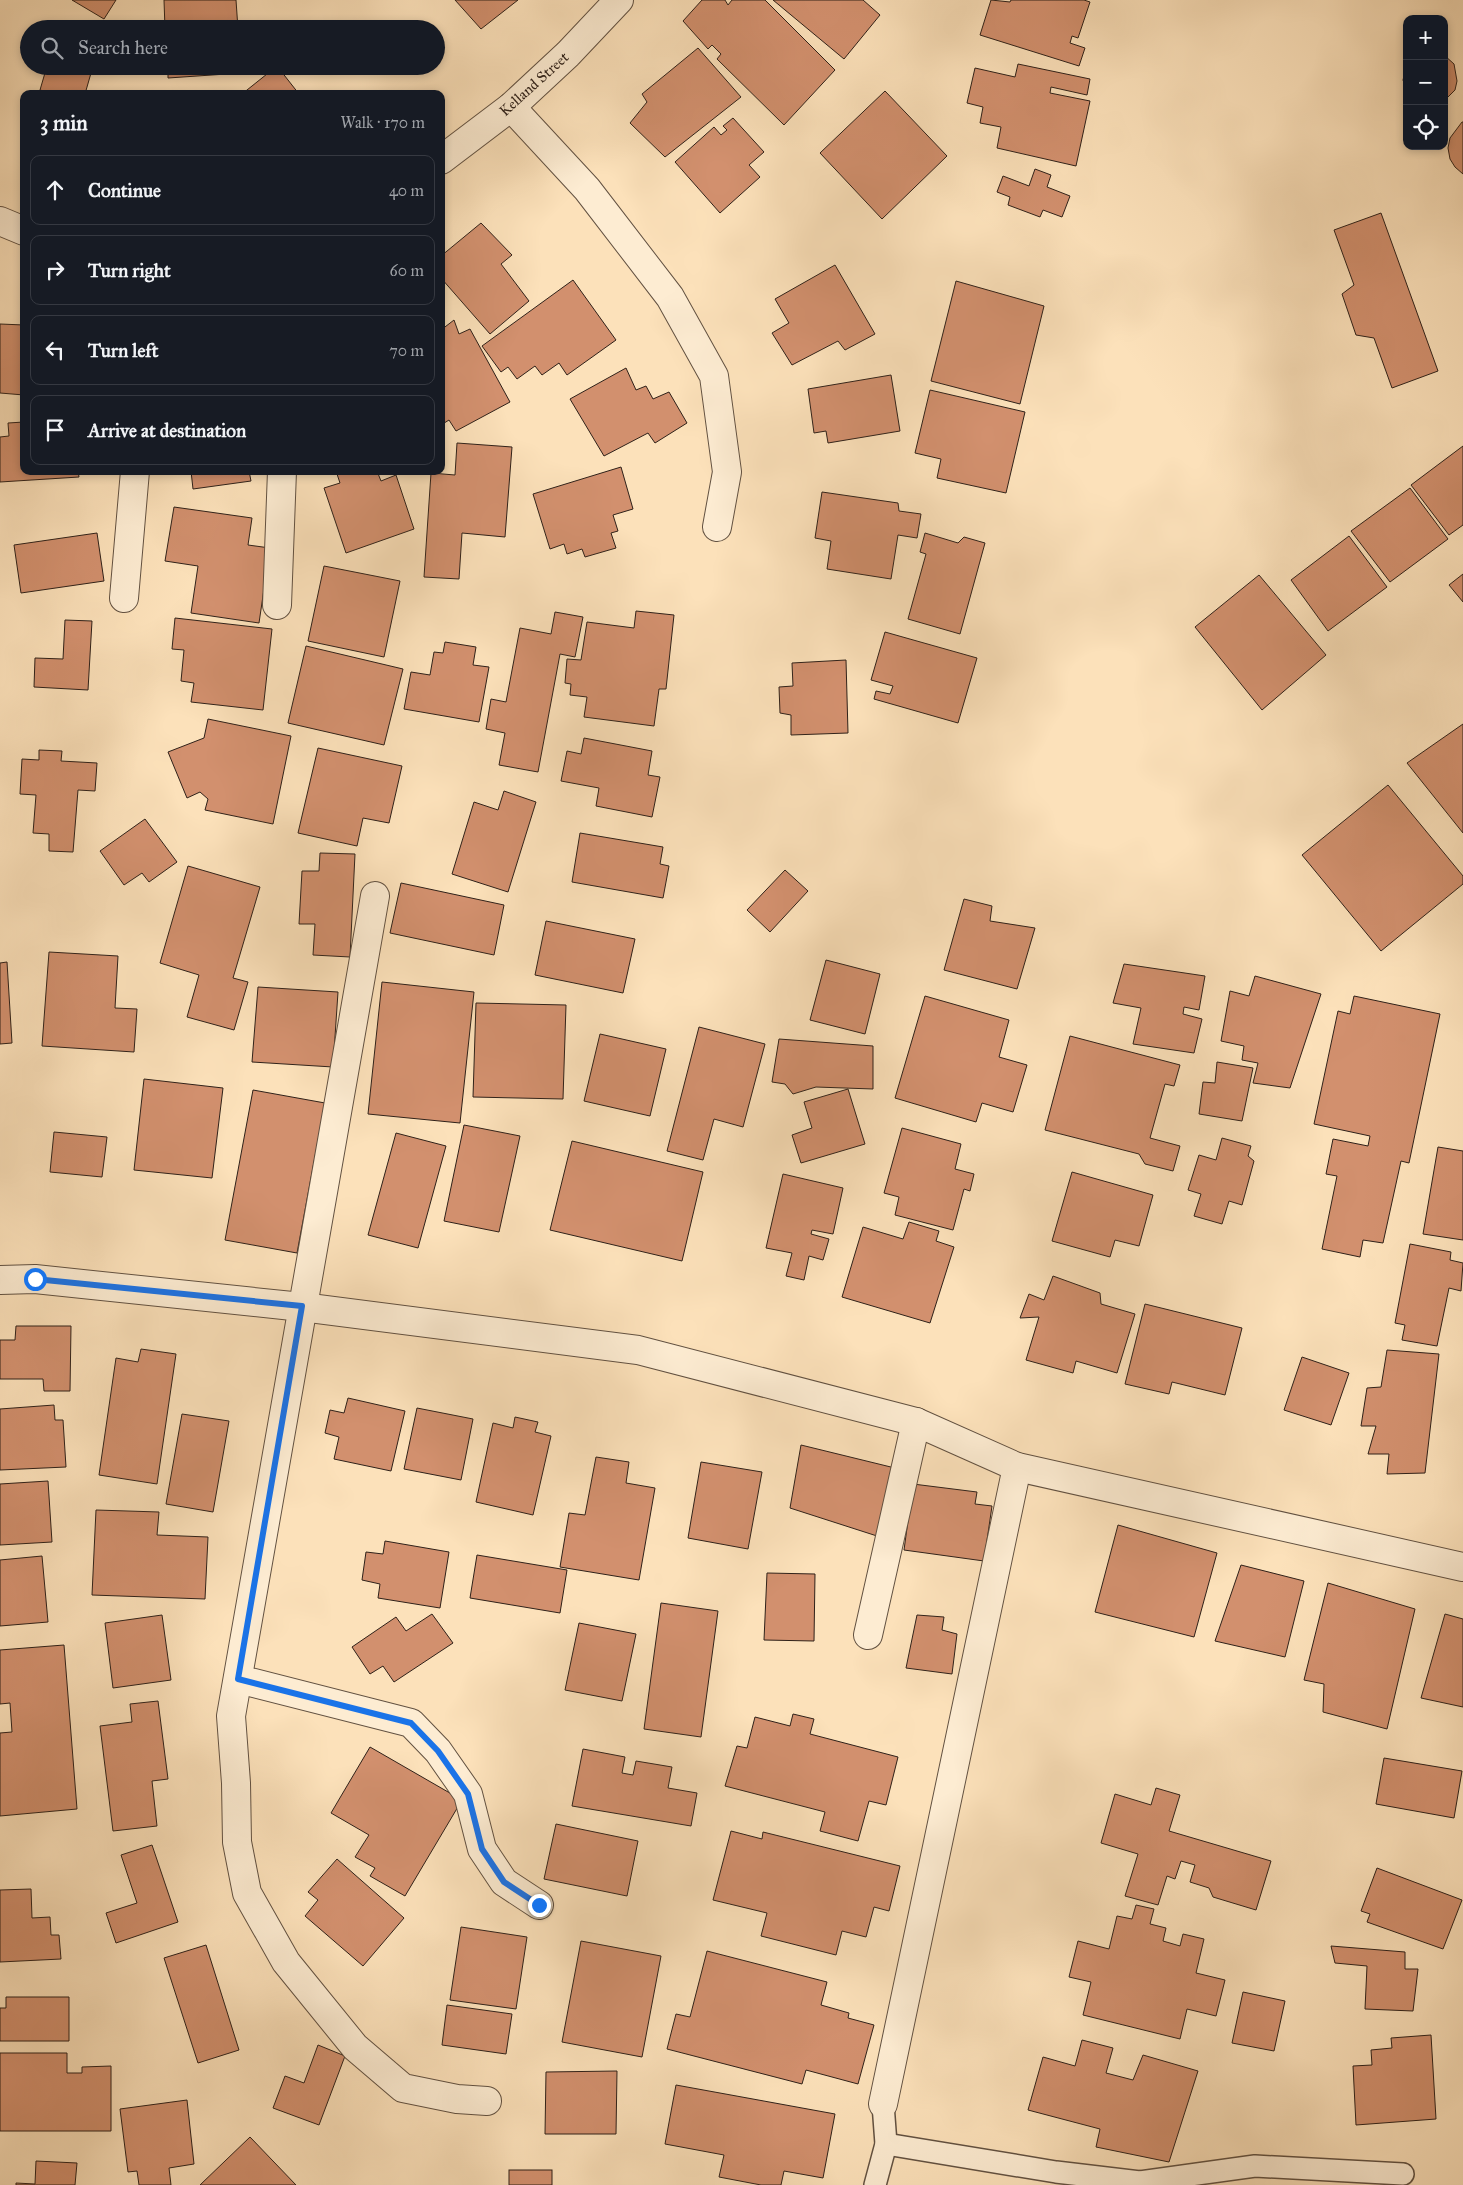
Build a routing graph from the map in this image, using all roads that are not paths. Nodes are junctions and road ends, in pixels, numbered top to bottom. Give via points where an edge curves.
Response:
1 (619, 0) edge
2 (511, 106) junction
3 (445, 157) edge
4 (0, 221) edge
5 (20, 229) edge
6 (135, 475) edge
7 (282, 475) edge
8 (718, 527) dead end
9 (124, 598) dead end
10 (277, 605) dead end
11 (375, 896) dead end
12 (0, 1280) edge
13 (302, 1306) junction
14 (916, 1422) junction
15 (1016, 1466) junction
16 (1463, 1567) edge
17 (868, 1636) dead end
18 (238, 1679) junction
19 (539, 1905) dead end
20 (487, 2101) dead end
21 (883, 2104) joint
22 (886, 2144) junction
23 (1403, 2174) dead end
24 (875, 2185) edge

1 - 2 street, Kelland Street via 568,54
2 - 3 street, Kelland Street
2 - 8 street via 587,189 670,297 714,376 727,472
4 - 5 street
6 - 9 street
7 - 10 street
11 - 13 street
12 - 13 street via 35,1279
13 - 14 street via 638,1350
13 - 18 street
14 - 15 street
14 - 17 street
15 - 16 street
15 - 21 street
18 - 19 street via 411,1723 438,1751 468,1794 482,1849 504,1882
18 - 20 street via 231,1716 237,1842 247,1893 286,1962 355,2047 403,2088 457,2099
21 - 22 lane
22 - 23 lane via 1056,2172 1140,2182 1255,2166
22 - 24 lane

